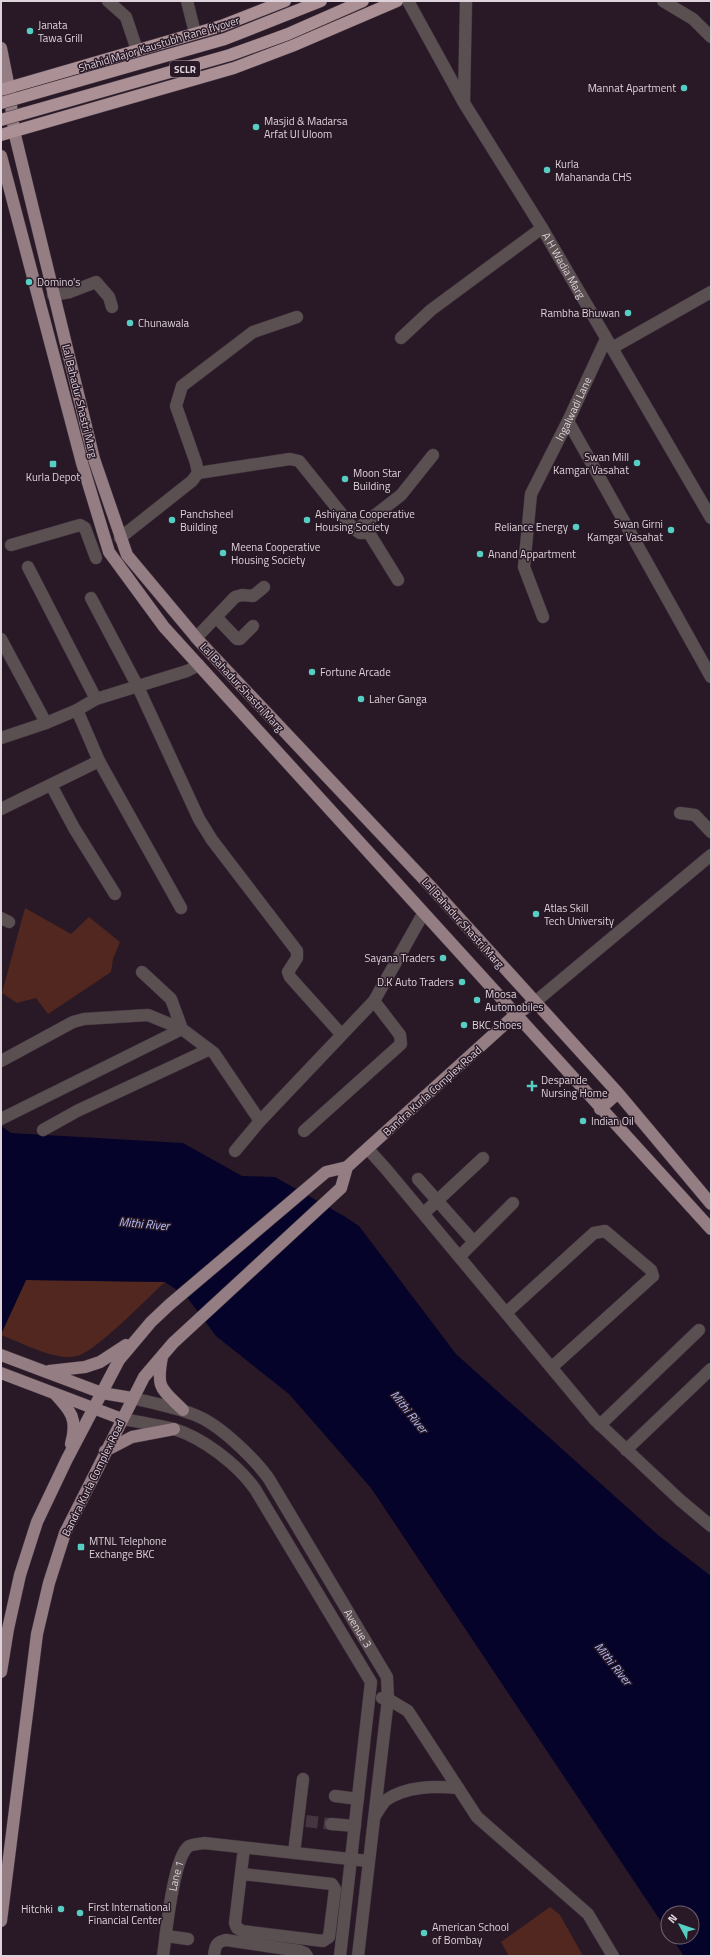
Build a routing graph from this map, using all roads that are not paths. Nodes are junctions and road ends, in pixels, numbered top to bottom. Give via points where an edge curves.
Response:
1 (108, 1) edge
2 (187, 1) edge
3 (285, 1) edge
4 (321, 1) edge
5 (363, 1) edge
6 (397, 1) edge
7 (408, 1) edge
8 (663, 1) edge
9 (466, 6) edge
10 (195, 33) junction
11 (711, 37) edge
12 (1, 48) edge
13 (142, 49) junction
14 (5, 89) edge
15 (157, 91) junction
16 (1, 103) edge
17 (464, 103) junction
18 (1, 120) edge
19 (14, 131) junction
20 (1, 135) edge
21 (19, 154) junction
22 (1, 158) edge
23 (542, 228) junction
24 (711, 292) edge
25 (53, 294) junction
26 (112, 307) dead end
27 (58, 315) junction
28 (297, 317) dead end
29 (43, 318) junction
30 (401, 338) dead end
31 (609, 343) junction
32 (568, 422) junction
33 (433, 455) dead end
34 (198, 473) junction
35 (711, 518) edge
36 (356, 530) junction
37 (104, 538) junction
38 (120, 538) junction
39 (89, 539) junction
40 (11, 545) dead end
41 (96, 558) dead end
42 (28, 567) dead end
43 (398, 580) dead end
44 (264, 587) dead end
45 (91, 598) dead end
46 (216, 617) junction
47 (543, 617) dead end
48 (253, 626) dead end
49 (196, 638) junction
50 (1, 639) edge
51 (199, 665) junction
52 (711, 677) edge
53 (138, 687) junction
54 (96, 699) junction
55 (77, 710) junction
56 (46, 723) junction
57 (1, 738) edge
58 (99, 761) junction
59 (51, 785) junction
60 (1, 809) edge
61 (680, 813) dead end
62 (711, 832) edge
63 (711, 855) edge
64 (115, 894) dead end
65 (181, 908) dead end
66 (423, 914) junction
67 (142, 972) dead end
68 (374, 1001) junction
69 (536, 1002) junction
70 (515, 1015) junction
71 (182, 1029) junction
72 (341, 1034) junction
73 (208, 1050) junction
74 (1, 1061) edge
75 (618, 1093) junction
76 (600, 1108) junction
77 (1, 1119) edge
78 (260, 1121) junction
79 (43, 1130) dead end
80 (304, 1131) dead end
81 (368, 1149) junction
82 (235, 1151) dead end
83 (483, 1158) dead end
84 (347, 1167) junction
85 (418, 1179) dead end
86 (437, 1200) junction
87 (513, 1203) dead end
88 (711, 1204) edge
89 (424, 1213) junction
90 (711, 1229) edge
91 (474, 1242) junction
92 (460, 1256) junction
93 (507, 1312) junction
94 (699, 1330) dead end
95 (139, 1336) junction
96 (1, 1355) edge
97 (162, 1356) junction
98 (552, 1367) junction
99 (711, 1369) edge
100 (46, 1371) junction
101 (1, 1373) edge
102 (52, 1391) junction
103 (102, 1393) junction
104 (132, 1398) junction
105 (94, 1408) junction
106 (183, 1410) junction
107 (122, 1419) junction
108 (600, 1425) junction
109 (174, 1429) junction
110 (626, 1450) junction
111 (105, 1451) junction
112 (67, 1459) junction
113 (711, 1526) edge
114 (1, 1672) edge
115 (370, 1696) junction
116 (388, 1699) junction
117 (303, 1779) dead end
118 (458, 1788) junction
119 (335, 1796) dead end
120 (358, 1799) junction
121 (373, 1818) junction
122 (331, 1824) tunnel mouth
123 (354, 1826) junction
124 (244, 1848) junction
125 (294, 1853) junction
126 (350, 1860) junction
127 (368, 1861) junction
128 (242, 1874) junction
129 (1, 1921) edge
130 (330, 1932) junction
131 (343, 1933) junction
132 (166, 1936) junction
133 (188, 1939) dead end
134 (163, 1956) edge
135 (214, 1956) edge
136 (307, 1956) edge
137 (340, 1956) edge
138 (358, 1956) edge
139 (613, 1956) edge

1 - 13 street via 126,17
2 - 10 street
3 - 10 highway via 221,26
4 - 16 highway, Shahid Major Kaustubh Rane flyover / SCLR, bridge via 225,39
5 - 18 highway, SCLR, bridge via 288,34 230,55
6 - 15 highway via 234,68
7 - 17 street, A H Wadia Marg
8 - 11 street via 693,19
9 - 17 street
10 - 13 highway
12 - 14 main road, Lal Bahadur Shastri Marg
13 - 14 highway
13 - 15 highway
14 - 19 main road, Lal Bahadur Shastri Marg
15 - 19 highway
17 - 23 street, A H Wadia Marg
19 - 20 highway
19 - 21 main road, Lal Bahadur Shastri Marg
21 - 22 main road
21 - 25 main road, Lal Bahadur Shastri Marg
22 - 29 main road, Lal Bahadur Shastri Marg
23 - 30 street via 431,310
23 - 31 street, A H Wadia Marg
24 - 31 street
25 - 26 street via 70,292 96,282 110,297
25 - 27 main road, Lal Bahadur Shastri Marg
27 - 29 main road
27 - 38 main road, Lal Bahadur Shastri Marg via 94,459
28 - 34 street via 253,332 182,386 176,406
29 - 37 main road, Lal Bahadur Shastri Marg
31 - 32 street, Ingalwadi Lane
31 - 35 street, A H Wadia Marg
32 - 47 street, Ingalwadi Lane via 531,494 524,567
32 - 52 street
33 - 36 street via 401,495
34 - 36 street via 290,459 299,461
34 - 38 street via 192,481
36 - 43 street via 360,533 369,533
37 - 39 street
37 - 51 main road, Lal Bahadur Shastri Marg via 109,552 164,627
38 - 49 main road, Lal Bahadur Shastri Marg via 128,555
39 - 40 street via 83,526 77,525
39 - 41 street
42 - 54 street
44 - 46 street via 253,596 235,597
45 - 53 street
46 - 48 street via 237,639
46 - 49 street
49 - 69 main road, Lal Bahadur Shastri Marg
50 - 56 street
51 - 53 street
51 - 66 main road, Lal Bahadur Shastri Marg
53 - 54 street
53 - 72 street via 199,819 212,840 297,951 297,958 288,972 290,977
54 - 55 street
55 - 56 street
55 - 58 street
56 - 57 street
58 - 59 street
58 - 65 street
59 - 60 street
59 - 64 street
61 - 62 street via 695,815
63 - 69 street
66 - 68 street
66 - 70 main road, Lal Bahadur Shastri Marg
67 - 71 street via 171,1000
68 - 72 street
68 - 80 street via 400,1035 401,1044
69 - 70 main road, Bandra Kurla Complex Road
69 - 75 main road, Lal Bahadur Shastri Marg
70 - 76 main road, Lal Bahadur Shastri Marg
70 - 81 main road, Bandra Kurla Complex Road
71 - 73 street
71 - 74 street via 148,1015 84,1018
71 - 77 street
72 - 78 street
73 - 78 street via 214,1053
73 - 79 street via 76,1111
75 - 76 main road
75 - 88 main road, Lal Bahadur Shastri Marg
76 - 90 main road, Lal Bahadur Shastri Marg
78 - 82 street
81 - 84 main road, Bandra Kurla Complex Road
81 - 89 street
83 - 86 street
84 - 95 main road, Bandra Kurla Complex Road via 326,1172 169,1305
84 - 97 main road, Bandra Kurla Complex Road via 341,1188 192,1325
85 - 86 street
86 - 89 street
86 - 91 street
87 - 91 street
89 - 92 street
91 - 92 street
92 - 93 street
93 - 98 street
93 - 98 street via 594,1233 605,1231 651,1270 653,1276
94 - 108 street
95 - 100 main road via 100,1362 85,1367
95 - 103 main road, Bandra Kurla Complex Road via 119,1360
96 - 100 main road
97 - 104 main road, Bandra Kurla Complex Road via 144,1377
97 - 106 main road via 158,1377 161,1386
98 - 108 street
99 - 110 street
100 - 103 main road
101 - 102 main road
102 - 105 main road
102 - 112 main road via 71,1411 74,1420
103 - 104 main road
103 - 105 main road, Bandra Kurla Complex Road
104 - 106 street, Avenue 3
104 - 107 main road, Bandra Kurla Complex Road
105 - 107 main road
105 - 112 main road, Bandra Kurla Complex Road
106 - 116 street, Avenue 3 via 209,1422 256,1461 269,1479 387,1677
107 - 109 street, Avenue 3
107 - 111 main road, Bandra Kurla Complex Road
108 - 110 street
109 - 111 main road via 132,1437
109 - 115 street, Avenue 3 via 198,1439 243,1473 255,1489 371,1682
110 - 113 street
111 - 129 main road, Bandra Kurla Complex Road via 65,1533 49,1583 37,1634
112 - 114 main road, Bandra Kurla Complex Road via 37,1522 20,1575
115 - 116 street
115 - 120 street, Avenue 3
116 - 118 street via 408,1711
116 - 121 street, Avenue 3
117 - 125 street via 302,1821
118 - 121 street via 422,1788 402,1793 385,1801
118 - 139 street via 477,1817 588,1914
119 - 120 street
120 - 123 street, Avenue 3
121 - 127 street, Avenue 3
122 - 123 street
123 - 126 street, Avenue 3
124 - 125 street
124 - 128 street
124 - 132 street, Lane 1 via 204,1843 189,1846 181,1856 176,1872
125 - 126 street
126 - 127 street
126 - 131 street, Avenue 3
127 - 138 street, Avenue 3
128 - 130 street via 332,1884 335,1889
128 - 130 street via 237,1928 242,1931 323,1941 329,1937
130 - 131 street
131 - 137 street, Avenue 3
132 - 133 street
132 - 134 street, Lane 1
135 - 136 street via 215,1945 226,1940 300,1951

